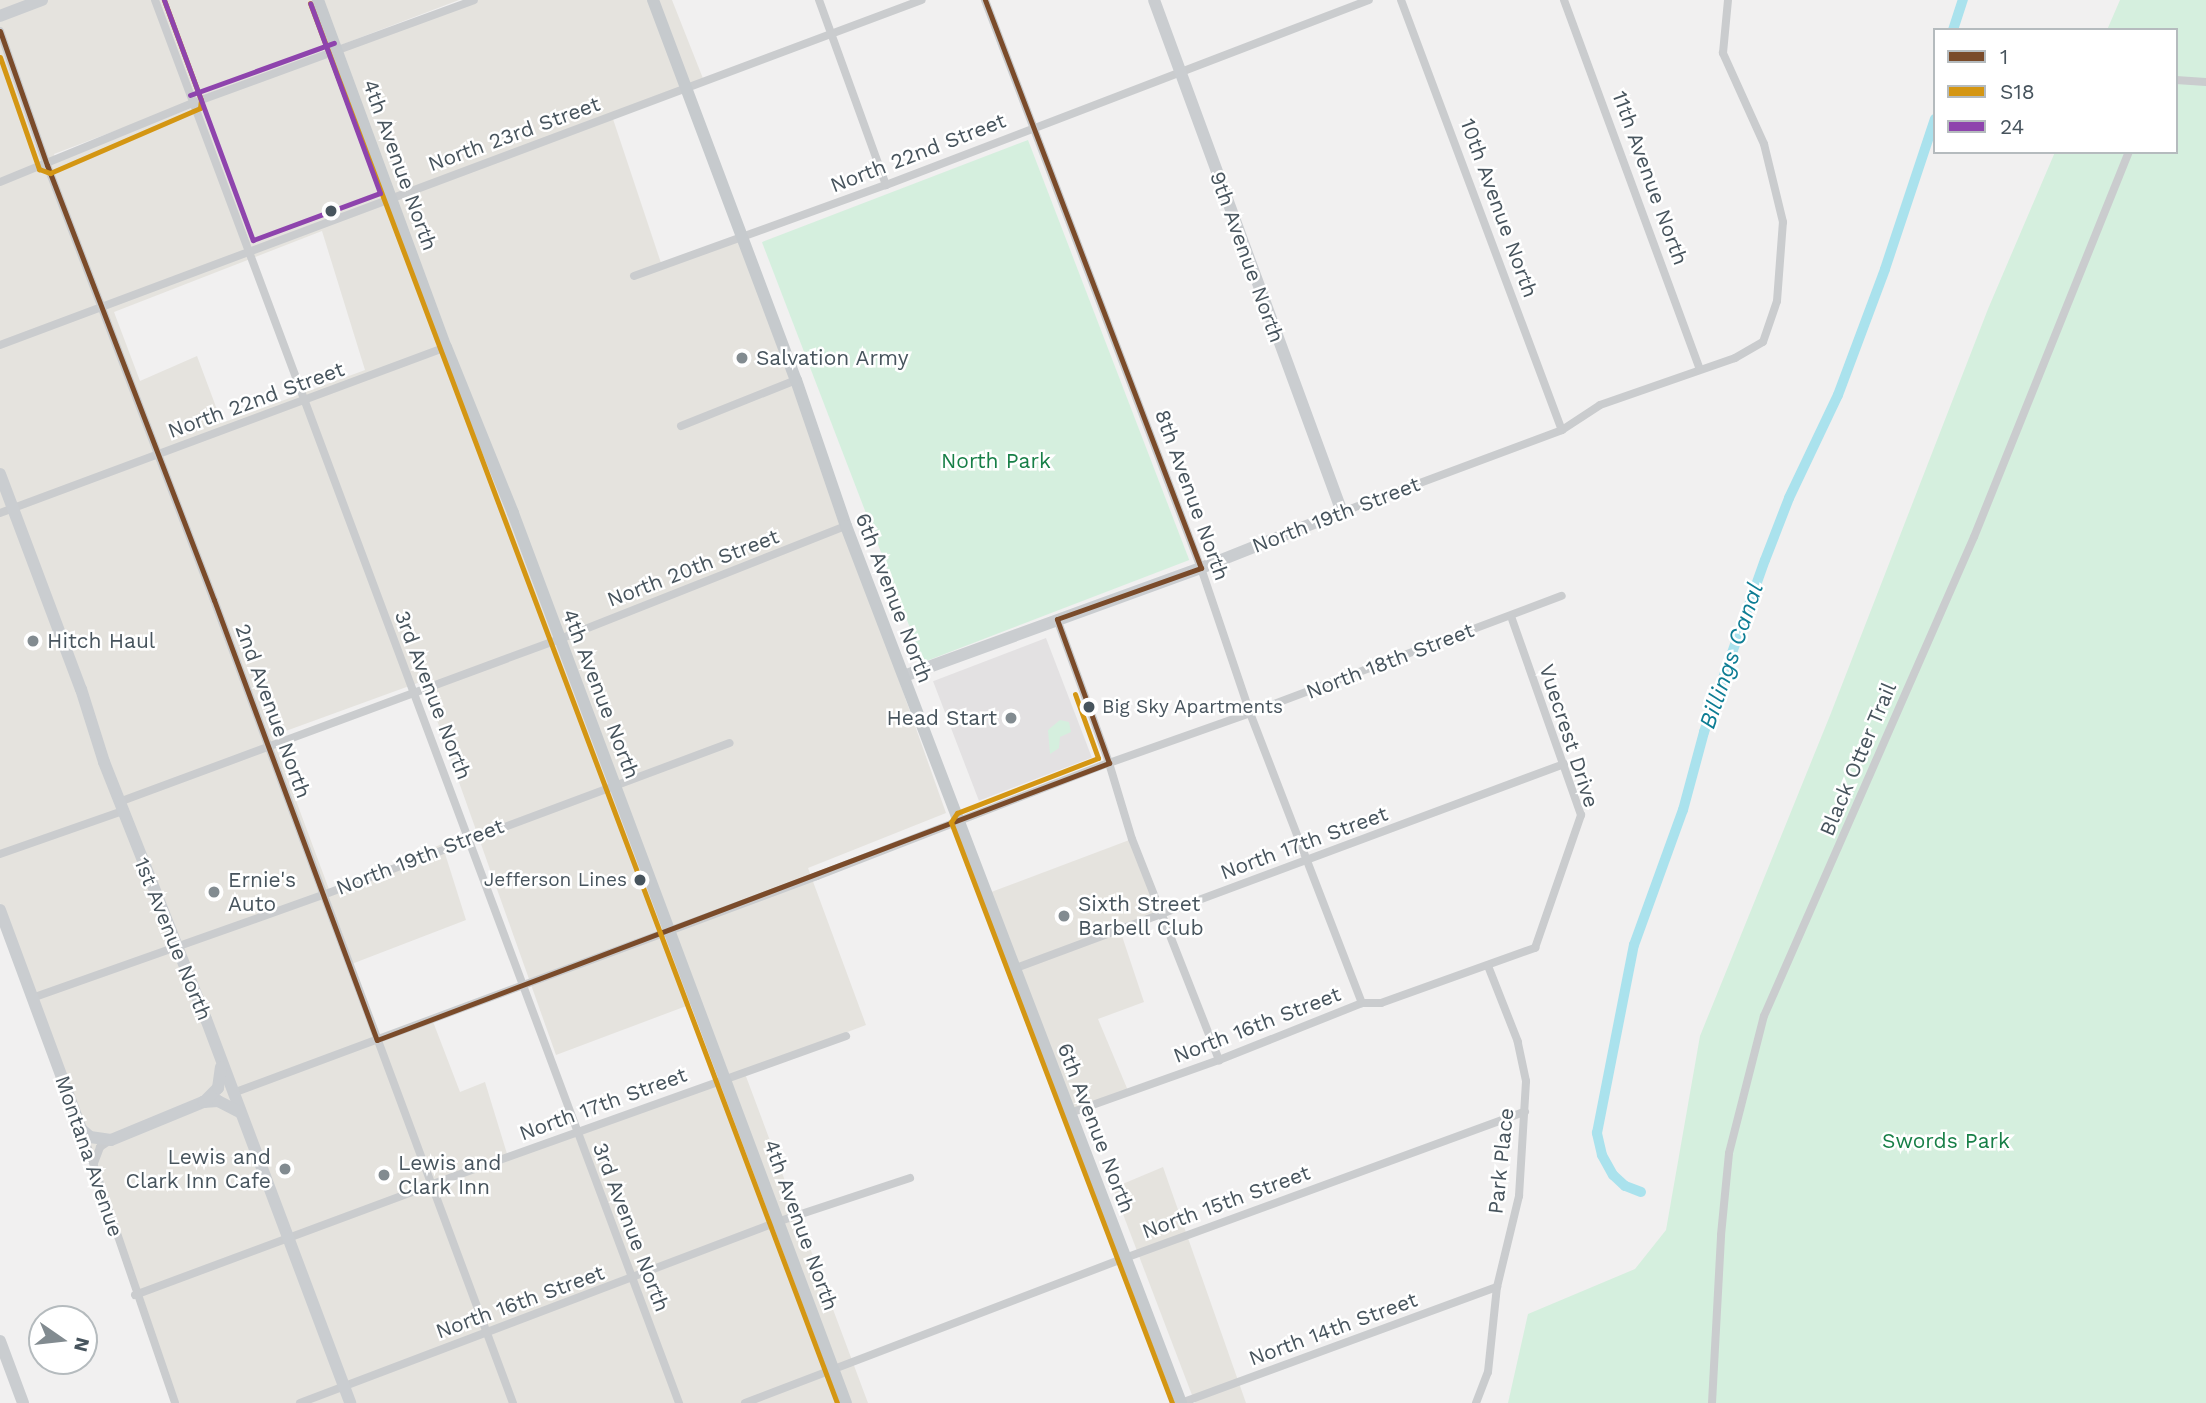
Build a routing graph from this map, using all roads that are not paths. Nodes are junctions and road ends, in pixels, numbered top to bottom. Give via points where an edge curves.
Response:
1 (42, 0) edge
2 (155, 0) edge
3 (318, 0) edge
4 (474, 0) edge
5 (653, 0) edge
6 (819, 0) edge
7 (922, 0) edge
8 (985, 0) edge
9 (1154, 0) edge
10 (1369, 0) edge
11 (1401, 0) edge
12 (1564, 0) edge
13 (1728, 0) edge
14 (0, 16) edge
15 (0, 31) edge
16 (832, 34) junction
17 (337, 51) junction
18 (1180, 71) junction
19 (2178, 80) edge
20 (2206, 82) edge
21 (685, 88) junction
22 (193, 103) junction
23 (1033, 127) junction
24 (2128, 154) edge
25 (47, 164) junction
26 (0, 182) edge
27 (886, 185) junction
28 (391, 198) junction
29 (743, 239) junction
30 (248, 251) junction
31 (634, 276) dead end
32 (101, 307) junction
33 (0, 345) edge
34 (446, 347) junction
35 (1700, 369) junction
36 (796, 380) junction
37 (305, 400) junction
38 (681, 426) dead end
39 (1562, 430) junction
40 (157, 455) junction
41 (0, 474) edge
42 (13, 508) junction
43 (1342, 512) junction
44 (0, 513) edge
45 (846, 526) junction
46 (1201, 568) junction
47 (1562, 596) dead end
48 (1511, 616) junction
49 (1057, 619) junction
50 (560, 639) junction
51 (904, 676) junction
52 (413, 693) junction
53 (1250, 713) junction
54 (729, 743) dead end
55 (267, 748) junction
56 (1109, 763) junction
57 (1564, 764) junction
58 (614, 783) junction
59 (121, 806) junction
60 (960, 821) junction
61 (469, 839) junction
62 (0, 854) edge
63 (1307, 861) junction
64 (323, 895) junction
65 (0, 911) edge
66 (1161, 915) junction
67 (671, 930) junction
68 (1535, 947) joint
69 (177, 948) junction
70 (1488, 966) junction
71 (1016, 968) junction
72 (521, 985) junction
73 (32, 998) junction
74 (1362, 1003) junction
75 (846, 1036) dead end
76 (377, 1040) junction
77 (1219, 1060) junction
78 (221, 1062) junction
79 (725, 1078) junction
80 (233, 1093) junction
81 (203, 1102) junction
82 (240, 1112) junction
83 (1525, 1112) junction
84 (1070, 1113) junction
85 (81, 1129) junction
86 (576, 1133) junction
87 (111, 1140) junction
88 (93, 1166) junction
89 (910, 1178) dead end
90 (430, 1185) junction
91 (780, 1222) junction
92 (288, 1240) junction
93 (1125, 1258) junction
94 (631, 1279) junction
95 (1497, 1287) junction
96 (135, 1295) junction
97 (485, 1334) junction
98 (0, 1341) edge
99 (834, 1370) junction
100 (344, 1386) junction
101 (23, 1403) edge
102 (175, 1403) edge
103 (300, 1403) edge
104 (350, 1403) edge
105 (513, 1403) edge
106 (680, 1403) edge
107 (745, 1403) edge
108 (846, 1403) edge
109 (1181, 1403) edge
110 (1476, 1403) edge
111 (1712, 1403) edge

1 - 14 main road
2 - 22 street, 3rd Avenue North
3 - 17 main road, 4th Avenue North
4 - 17 street
5 - 21 main road, 6th Avenue North
6 - 16 street
7 - 16 street, North 23rd Street
8 - 23 street, 8th Avenue North
9 - 18 main road, 9th Avenue North
10 - 18 street, North 22nd Street
11 - 39 street, 10th Avenue North
12 - 35 street, 11th Avenue North
13 - 35 street, North 19th Street via 1723,53 1764,144 1783,222 1777,301 1763,342 1735,358
15 - 25 street, 2nd Avenue North
16 - 21 street, North 23rd Street
16 - 27 street
17 - 22 street
17 - 28 main road, 4th Avenue North
18 - 23 street, North 22nd Street
18 - 43 main road, 9th Avenue North
19 - 20 street
21 - 28 street, North 23rd Street
21 - 29 main road, 6th Avenue North
22 - 25 street
22 - 30 street, 3rd Avenue North
23 - 27 street, North 22nd Street
23 - 46 street, 8th Avenue North
24 - 111 street, Black Otter Trail via 1974,537 1764,1016 1729,1153
25 - 26 street
25 - 32 street, 2nd Avenue North
27 - 29 street, North 22nd Street
28 - 30 street, North 23rd Street
28 - 34 main road, 4th Avenue North
29 - 31 street, North 22nd Street
29 - 36 main road, 6th Avenue North
30 - 32 street, North 23rd Street
30 - 37 street, 3rd Avenue North
32 - 33 street, North 23rd Street
32 - 40 street, 2nd Avenue North
34 - 37 street, North 22nd Street
34 - 50 main road, 4th Avenue North
35 - 39 street, North 19th Street via 1600,405
36 - 38 street
36 - 45 main road, 6th Avenue North
37 - 40 street, North 22nd Street
37 - 52 street, 3rd Avenue North
39 - 43 street, North 19th Street
40 - 42 street, North 22nd Street
40 - 55 street, 2nd Avenue North
41 - 42 main road, 1st Avenue North
42 - 44 street, North 22nd Street
42 - 59 main road, 1st Avenue North
43 - 46 main road, North 19th Street
45 - 50 street, North 20th Street
45 - 51 main road, 6th Avenue North
46 - 49 main road, North 19th Street
46 - 53 street, 8th Avenue North
47 - 48 street, North 18th Street
48 - 53 street, North 18th Street
48 - 57 street, Vuecrest Drive
49 - 51 main road, North 19th Street
49 - 56 street
50 - 52 street, North 20th Street
50 - 58 main road, 4th Avenue North
51 - 60 main road, 6th Avenue North
52 - 55 street, North 20th Street
52 - 61 street, 3rd Avenue North
53 - 56 street, North 18th Street
53 - 63 street, 8th Avenue North
54 - 58 street, North 19th Street
55 - 59 street, North 20th Street
55 - 64 street, 2nd Avenue North
56 - 60 street, North 18th Street
56 - 66 street
57 - 63 street, North 17th Street
57 - 68 street, Vuecrest Drive via 1581,816
58 - 61 street, North 19th Street
58 - 67 main road, 4th Avenue North
59 - 62 street, North 20th Street
59 - 69 main road, 1st Avenue North
60 - 67 street, North 18th Street
60 - 71 main road, 6th Avenue North
61 - 64 street, North 19th Street
61 - 72 street, 3rd Avenue North
63 - 66 street, North 17th Street
63 - 74 street, 8th Avenue North
64 - 69 street, North 19th Street
64 - 76 street, 2nd Avenue North
65 - 73 main road, Montana Avenue
66 - 71 street, North 17th Street
66 - 77 street
67 - 72 street, North 18th Street
67 - 79 main road, 4th Avenue North
68 - 70 street, North 16th Street
69 - 73 street, North 19th Street
69 - 78 main road, 1st Avenue North
70 - 74 street, North 16th Street via 1381,1003
70 - 83 street, Park Place via 1518,1042 1526,1081
71 - 84 main road, 6th Avenue North
72 - 76 street, North 18th Street
72 - 86 street, 3rd Avenue North
73 - 85 main road, Montana Avenue
74 - 77 street, North 16th Street
75 - 79 street, North 17th Street
76 - 80 street, North 18th Street
76 - 90 street, 2nd Avenue North
77 - 84 street, North 16th Street
78 - 80 main road, 1st Avenue North
78 - 81 main road via 218,1088
79 - 86 street, North 17th Street
79 - 91 main road, 4th Avenue North
80 - 82 main road, 1st Avenue North
81 - 82 main road via 218,1101
81 - 87 main road
82 - 92 main road, 1st Avenue North
83 - 93 street, North 15th Street
83 - 95 street, Park Place via 1519,1196
84 - 93 main road, 6th Avenue North
85 - 87 main road via 99,1141
85 - 88 street, Montana Avenue
86 - 90 street, North 17th Street
86 - 94 street, 3rd Avenue North
87 - 88 street via 100,1147
88 - 96 street, Montana Avenue
89 - 91 street, North 16th Street
90 - 92 street, North 17th Street
90 - 97 street, 2nd Avenue North
91 - 94 street, North 16th Street
91 - 99 main road, 4th Avenue North
92 - 96 street, North 17th Street
92 - 100 main road, 1st Avenue North
93 - 99 street, North 15th Street
93 - 109 main road, 6th Avenue North
94 - 97 street, North 16th Street
94 - 106 street, 3rd Avenue North
95 - 109 street, North 14th Street
95 - 110 street, Park Place via 1488,1372
96 - 102 street, Montana Avenue
97 - 100 street, North 16th Street
97 - 105 street, 2nd Avenue North
98 - 101 main road
99 - 107 street, North 15th Street
99 - 108 main road, 4th Avenue North
100 - 103 street, North 16th Street
100 - 104 main road, 1st Avenue North

